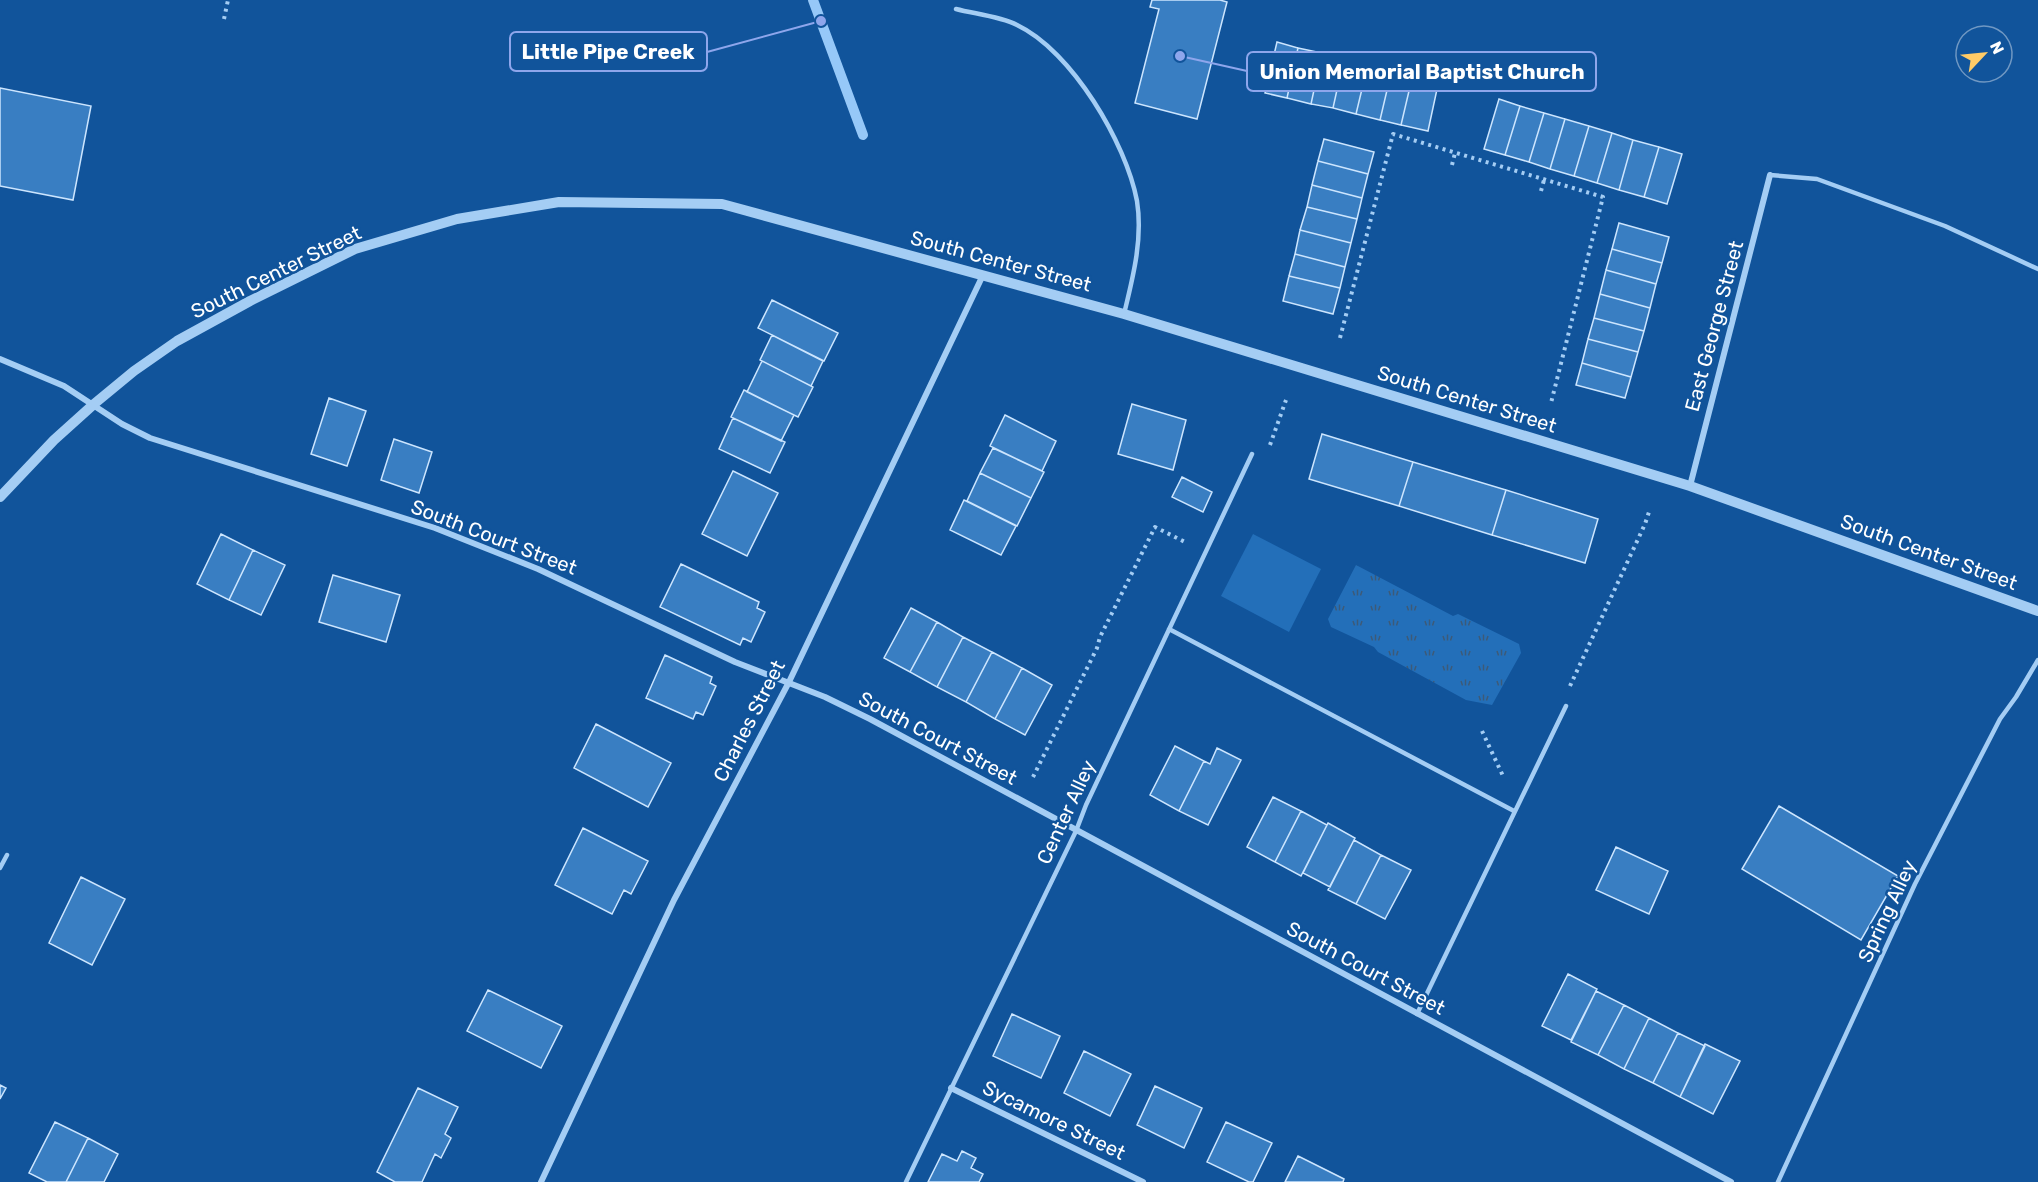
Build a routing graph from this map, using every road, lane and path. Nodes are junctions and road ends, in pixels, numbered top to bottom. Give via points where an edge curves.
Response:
1 (228, 0) edge
2 (956, 9) dead end
3 (224, 19) dead end
4 (1455, 153) junction
5 (1452, 165) dead end
6 (1770, 175) joint
7 (1544, 180) junction
8 (1541, 191) dead end
9 (2038, 270) edge
10 (983, 274) junction
11 (1124, 314) junction
12 (1340, 338) dead end
13 (0, 358) edge
14 (1286, 400) dead end
15 (1551, 403) dead end
16 (94, 404) junction
17 (1275, 431) dead end
18 (1252, 454) dead end
19 (1690, 486) junction
20 (0, 497) edge
21 (1648, 512) dead end
22 (1205, 552) junction
23 (2038, 611) edge
24 (1169, 629) junction
25 (2038, 660) edge
26 (789, 682) junction
27 (1566, 706) joint
28 (1482, 731) dead end
29 (1503, 776) dead end
30 (1033, 777) dead end
31 (1514, 811) junction
32 (1076, 831) junction
33 (7, 855) dead end
34 (0, 868) edge
35 (1417, 1014) junction
36 (951, 1088) junction
37 (541, 1182) edge
38 (906, 1182) edge
39 (1143, 1182) edge
40 (1731, 1182) edge
41 (1778, 1182) edge

1 - 3 path
2 - 11 lane via 1016,24 1059,54 1095,104 1122,153 1137,201 1139,240
4 - 5 path
4 - 7 path
4 - 12 path via 1393,134
6 - 9 lane via 1817,179 1945,226
6 - 19 street, East George Street
7 - 8 path
7 - 15 path via 1603,197
10 - 11 street, South Center Street
10 - 16 street, South Center Street via 722,204 559,202 457,219 355,249 177,341
10 - 26 street, Charles Street
11 - 19 street, South Center Street
13 - 16 street, South Court Street
14 - 17 path
16 - 20 street, South Center Street
16 - 26 street, South Court Street via 150,438 435,528 538,569 735,662
18 - 22 lane, Center Alley
19 - 23 street, South Center Street
21 - 27 path via 1567,693
22 - 24 lane, Center Alley
22 - 30 path via 1155,527
24 - 31 lane
24 - 32 lane, Center Alley
25 - 41 lane, Spring Alley via 2000,720 1916,884
26 - 32 street, South Court Street via 870,719
26 - 37 street, Charles Street via 674,900
27 - 31 lane
28 - 29 path
31 - 35 lane
32 - 35 street, South Court Street
32 - 36 lane, Center Alley
33 - 34 lane
35 - 40 street, South Court Street
36 - 38 lane, Center Alley
36 - 39 street, Sycamore Street

